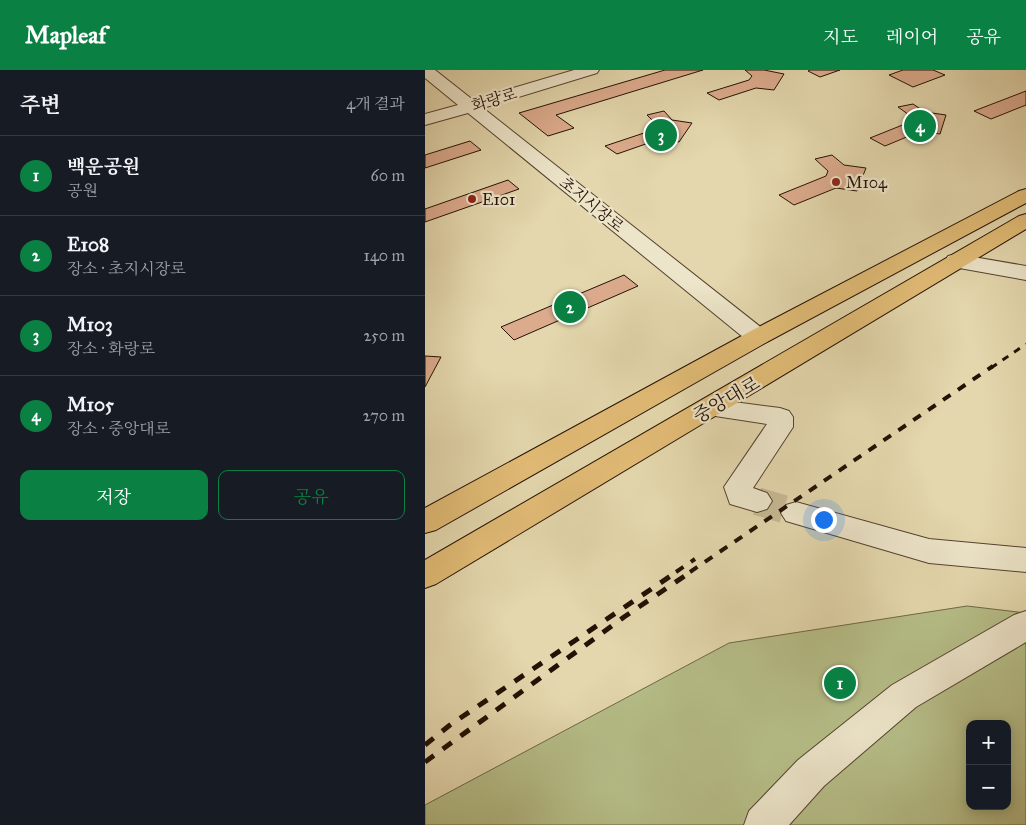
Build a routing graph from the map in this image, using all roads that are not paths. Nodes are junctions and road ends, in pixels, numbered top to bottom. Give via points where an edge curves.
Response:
1 (425, 70) edge
2 (591, 70) edge
3 (470, 106) junction
4 (425, 120) edge
5 (1026, 177) edge
6 (1026, 195) edge
7 (1026, 220) edge
8 (958, 231) junction
9 (1026, 235) edge
10 (956, 261) junction
11 (1026, 273) edge
12 (758, 337) junction
13 (711, 408) junction
14 (757, 502) tunnel mouth
15 (797, 513) tunnel mouth
16 (425, 522) edge
17 (1026, 560) edge
18 (425, 575) edge
19 (1026, 625) edge
20 (763, 825) edge

1 - 3 street, 초지시장로
2 - 3 street, 화랑로
3 - 4 street, 화랑로
3 - 12 street, 초지시장로
5 - 8 main road via 1011,185
6 - 8 main road, 중앙대로
7 - 10 main road, 중앙대로
8 - 12 main road, 중앙대로
9 - 10 main road
10 - 11 street
10 - 13 main road, 중앙대로
12 - 16 main road, 중앙대로
13 - 14 street via 780,417 780,427 738,487 740,496
13 - 18 main road, 중앙대로
15 - 17 street via 929,551
19 - 20 street via 905,696 811,773

